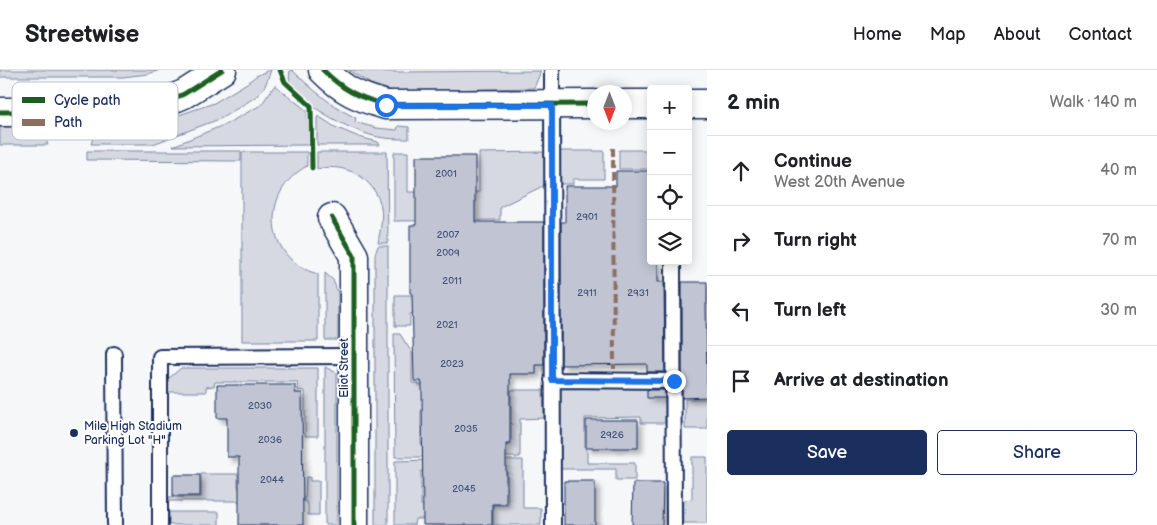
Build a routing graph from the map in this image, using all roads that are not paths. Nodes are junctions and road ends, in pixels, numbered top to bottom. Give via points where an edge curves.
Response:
1 (222, 70) edge
2 (323, 70) edge
3 (552, 70) edge
4 (178, 97) edge
5 (587, 104) edge
6 (632, 104) edge
7 (647, 104) edge
8 (692, 104) edge
9 (707, 104) edge
10 (552, 105) junction
11 (332, 218) dead end
12 (673, 265) edge
13 (114, 354) dead end
14 (354, 356) junction
15 (552, 380) junction
16 (674, 381) junction
17 (115, 525) edge
18 (160, 525) edge
19 (354, 525) edge
20 (552, 525) edge
21 (674, 525) edge

1 - 4 street
2 - 10 street via 337,84 360,98 386,105
3 - 10 lane
5 - 10 street
6 - 7 street
8 - 9 street
10 - 15 lane
11 - 14 street, Eliot Street via 354,256
12 - 16 lane
13 - 17 lane
14 - 18 lane via 160,357
14 - 19 street, Eliot Street
15 - 16 lane
15 - 20 lane
16 - 21 lane

